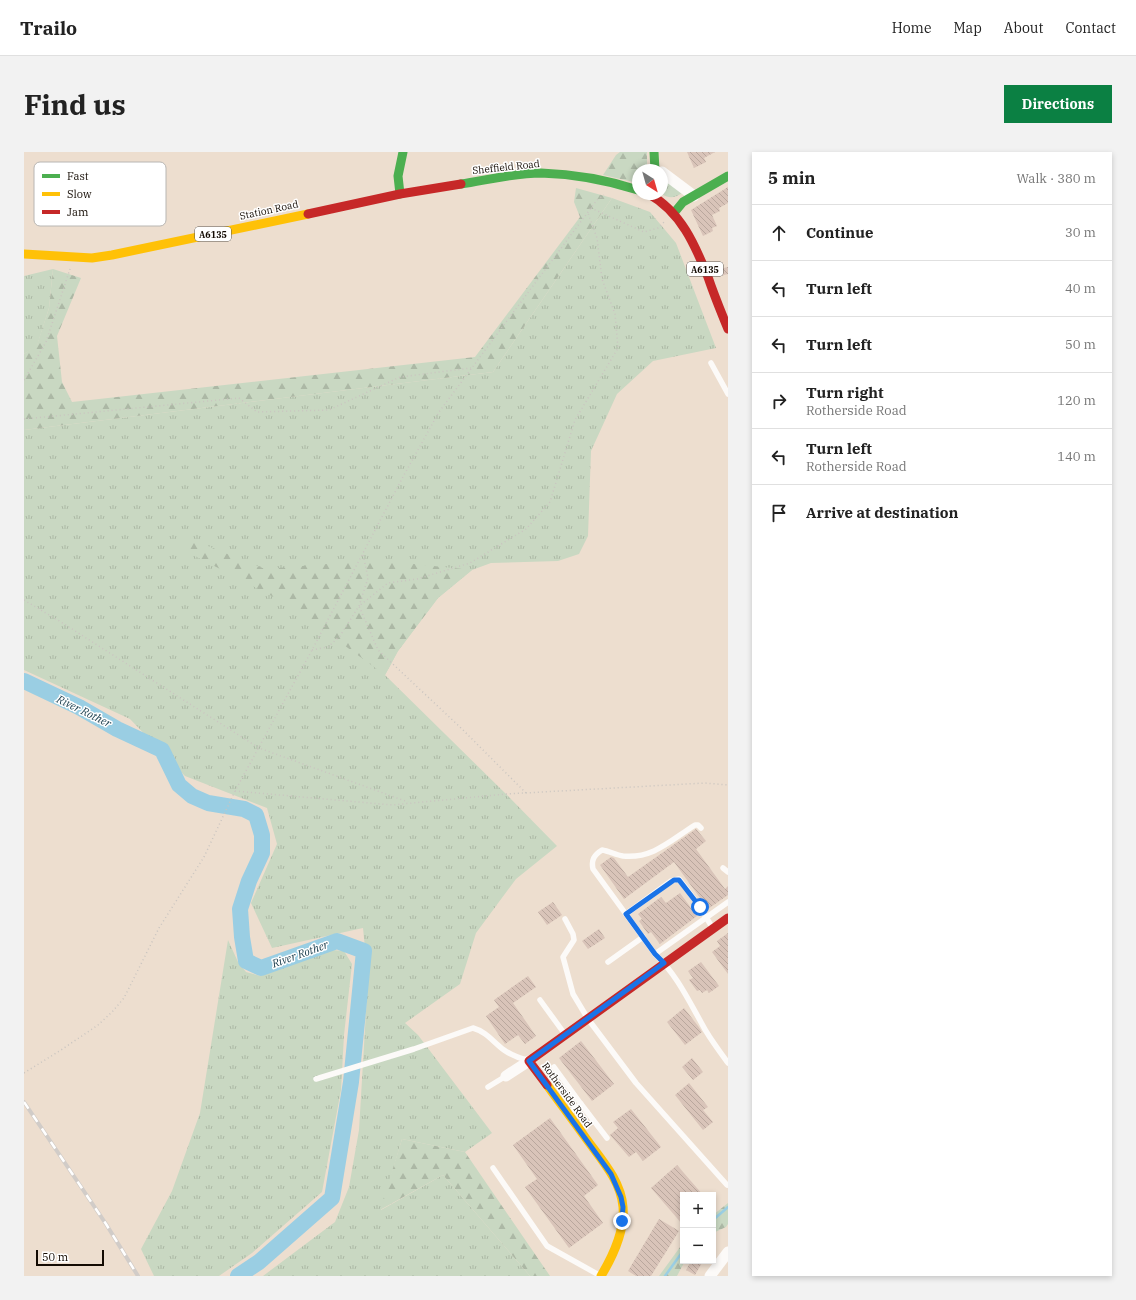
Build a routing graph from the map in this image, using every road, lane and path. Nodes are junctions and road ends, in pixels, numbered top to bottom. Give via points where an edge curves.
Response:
1 (403, 152) edge
2 (654, 152) edge
3 (657, 164) edge
4 (728, 176) edge
5 (668, 177) edge
6 (619, 184) junction
7 (632, 188) edge
8 (400, 194) junction
9 (694, 196) junction
10 (658, 200) edge
11 (591, 208) junction
12 (588, 213) junction
13 (674, 213) junction
14 (24, 254) edge
15 (73, 257) junction
16 (724, 307) edge
17 (728, 329) edge
18 (711, 362) dead end
19 (471, 368) junction
20 (24, 380) edge
21 (728, 394) edge
22 (24, 419) edge
23 (363, 554) junction
24 (24, 600) edge
25 (359, 606) junction
26 (312, 650) junction
27 (259, 748) junction
28 (728, 785) edge
29 (235, 791) junction
30 (526, 793) junction
31 (408, 802) junction
32 (701, 828) dead end
33 (728, 902) edge
34 (626, 914) junction
35 (705, 918) junction
36 (728, 918) edge
37 (565, 919) dead end
38 (713, 929) junction
39 (643, 937) junction
40 (655, 954) junction
41 (608, 962) dead end
42 (664, 963) junction
43 (540, 1000) dead end
44 (588, 1019) junction
45 (566, 1035) junction
46 (529, 1061) junction
47 (728, 1063) edge
48 (554, 1067) dead end
49 (24, 1073) edge
50 (506, 1076) joint
51 (316, 1079) dead end
52 (488, 1087) dead end
53 (581, 1104) junction
54 (568, 1114) junction
55 (607, 1138) dead end
56 (493, 1168) dead end
57 (727, 1185) dead end
58 (728, 1252) edge
59 (601, 1276) edge
60 (710, 1276) edge

1 - 8 main road via 398,176
2 - 3 main road
4 - 9 main road
5 - 9 street
6 - 7 main road, Sheffield Road / A6135
6 - 8 main road, Sheffield Road / A6135 via 583,176 540,173
6 - 11 path via 597,200
8 - 15 main road, Station Road / A6135 via 112,255
9 - 13 main road via 683,202
10 - 13 main road, A6135
11 - 12 path
11 - 13 path via 644,232 658,228
12 - 19 path
12 - 25 path via 597,238 602,279 615,314 618,348 575,420 550,502 526,529 470,562 417,579 388,583
13 - 16 main road, A6135 via 696,248
14 - 15 main road, Station Road / A6135
15 - 20 path via 46,342
16 - 17 main road, A6135
18 - 21 lane
19 - 22 path via 400,377 329,410 257,412 239,398
19 - 23 path via 439,412
23 - 25 path via 368,578
23 - 26 path
24 - 27 path
25 - 26 path via 334,642 328,647
25 - 30 path via 378,650
26 - 27 path
27 - 29 path
27 - 31 path
28 - 30 path via 704,783
29 - 31 path via 392,804
29 - 49 path via 204,857 159,928 124,998 98,1025
30 - 31 path
32 - 34 lane via 695,825 655,852 644,856 622,856 602,850 593,857 593,869
33 - 35 lane
34 - 35 lane via 671,882 679,880 700,907
34 - 39 lane
35 - 38 lane
35 - 40 lane
36 - 38 main road, Rotherside Road
37 - 44 lane via 574,940 563,957 573,994
38 - 42 main road, Rotherside Road
39 - 40 lane
39 - 41 lane
40 - 42 lane
42 - 44 main road, Rotherside Road
42 - 47 lane
43 - 45 lane
44 - 45 main road, Rotherside Road
44 - 57 lane via 636,1083
45 - 46 main road, Rotherside Road
46 - 50 street
46 - 51 lane via 504,1051 490,1036 473,1028 376,1062
46 - 54 main road, Rotherside Road
48 - 53 lane
50 - 52 lane
53 - 54 lane
53 - 55 lane
54 - 59 main road, Rotherside Road via 611,1174 621,1197 623,1207 619,1237 609,1264
56 - 59 lane via 547,1246
58 - 60 street

